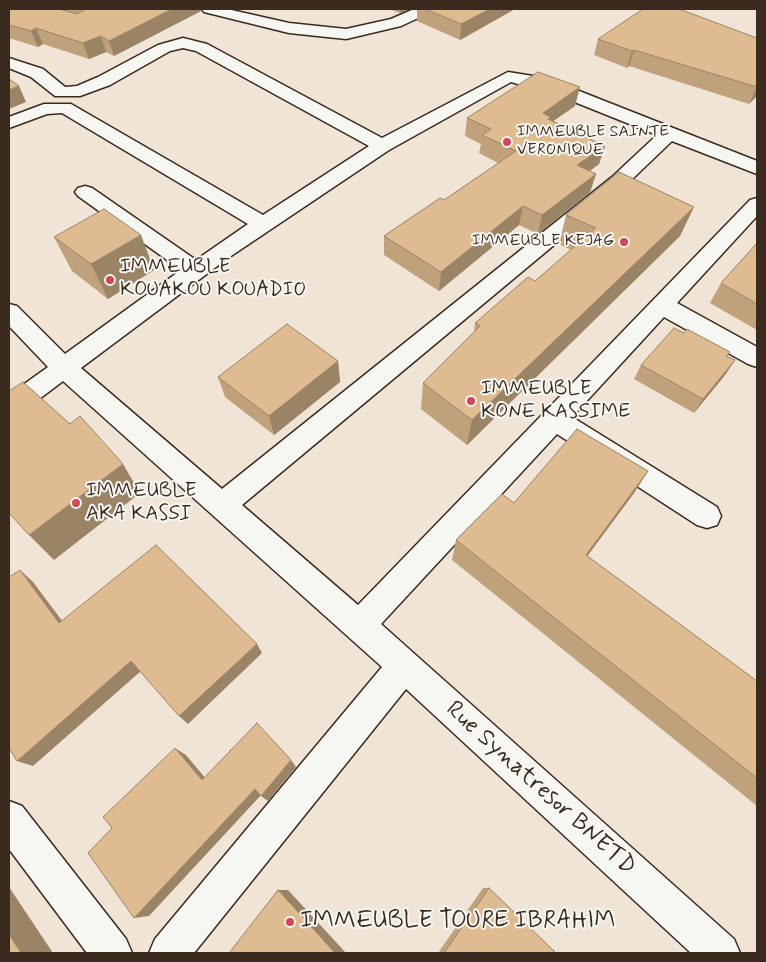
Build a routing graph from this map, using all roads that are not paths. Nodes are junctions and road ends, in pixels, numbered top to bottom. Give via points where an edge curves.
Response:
1 (209, 9) edge
2 (426, 9) edge
3 (9, 63) edge
4 (9, 123) edge
5 (668, 134) junction
6 (382, 146) junction
7 (757, 168) edge
8 (85, 192) dead end
9 (757, 204) edge
10 (262, 224) junction
11 (197, 271) junction
12 (661, 305) junction
13 (9, 312) edge
14 (757, 358) edge
15 (63, 367) junction
16 (9, 408) edge
17 (554, 419) junction
18 (222, 505) junction
19 (707, 516) dead end
20 (358, 627) junction
21 (404, 666) junction
22 (9, 819) edge
23 (112, 953) edge
24 (169, 953) edge
25 (720, 953) edge

1 - 2 street via 289,28 346,34 396,23
3 - 6 street via 37,73 61,92 80,91 104,82 164,48 183,43 201,48
4 - 10 street via 44,109 65,108
5 - 6 street via 568,93 508,77
5 - 7 street
5 - 18 street via 619,181
6 - 10 street
8 - 11 street
9 - 12 street
10 - 11 street
11 - 15 street
12 - 14 street
12 - 17 street
13 - 15 street, Rue Synatresor BNETD
15 - 16 street
15 - 18 street, Rue Synatresor BNETD
17 - 19 street
17 - 20 street
18 - 20 street, Rue Synatresor BNETD
20 - 21 street, Rue Synatresor BNETD
21 - 24 street
21 - 25 street, Rue Synatresor BNETD
22 - 23 street

